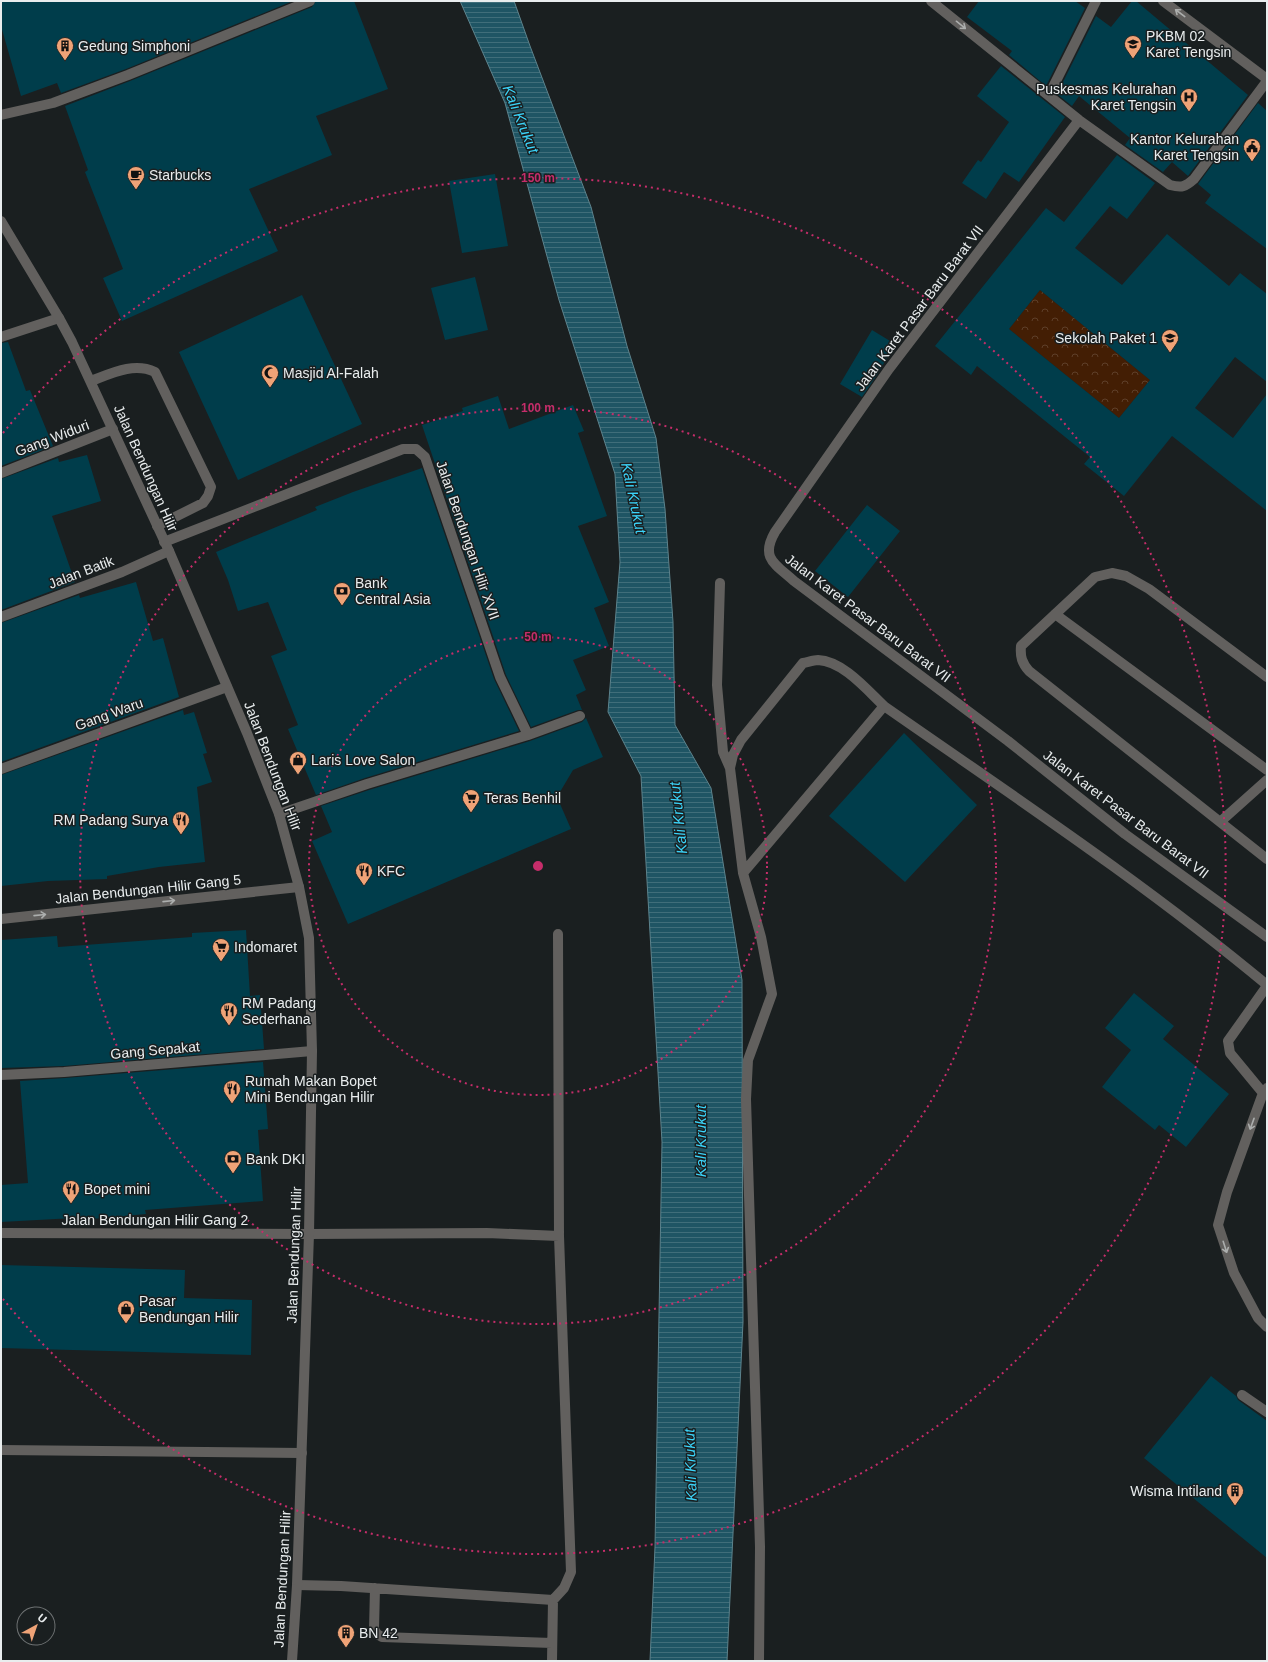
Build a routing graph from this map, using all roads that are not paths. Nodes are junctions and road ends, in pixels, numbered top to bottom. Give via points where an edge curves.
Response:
1 (310, 1) edge
2 (931, 1) edge
3 (1096, 1) edge
4 (1163, 1) edge
5 (1267, 80) edge
6 (1049, 96) junction
7 (1, 115) edge
8 (1078, 120) junction
9 (1, 221) edge
10 (59, 318) junction
11 (1, 337) edge
12 (91, 381) junction
13 (113, 429) junction
14 (1, 473) edge
15 (157, 526) junction
16 (167, 547) junction
17 (720, 583) dead end
18 (1055, 614) junction
19 (1, 617) edge
20 (1267, 677) edge
21 (227, 687) junction
22 (884, 706) junction
23 (580, 716) dead end
24 (528, 735) junction
25 (730, 768) junction
26 (1, 769) edge
27 (1267, 770) edge
28 (1267, 780) edge
29 (279, 814) junction
30 (1220, 822) junction
31 (1267, 859) edge
32 (743, 873) junction
33 (299, 887) junction
34 (1, 919) edge
35 (558, 934) dead end
36 (1267, 937) edge
37 (1267, 985) edge
38 (312, 1050) junction
39 (1, 1076) edge
40 (1265, 1091) edge
41 (1, 1233) edge
42 (309, 1234) junction
43 (559, 1236) junction
44 (1267, 1327) edge
45 (1242, 1395) dead end
46 (1267, 1412) edge
47 (1, 1450) edge
48 (302, 1453) junction
49 (297, 1585) junction
50 (375, 1588) junction
51 (553, 1600) junction
52 (552, 1643) junction
53 (292, 1661) edge
54 (552, 1661) edge
55 (758, 1661) edge

1 - 7 street via 128,75 60,100
2 -> 6 street
3 - 6 street
5 -> 4 street
5 - 8 street via 1194,179 1183,187 1170,185
6 - 8 street
8 - 36 street, Jalan Karet Pasar Baru Barat VII via 889,369 775,532 767,551 772,562 794,581 1008,741 1125,834
9 - 10 street, Jalan Bendungan Hilir
10 - 11 street
10 - 12 street, Jalan Bendungan Hilir
12 - 13 street, Jalan Bendungan Hilir
12 - 15 street via 137,367 156,372 211,487 203,502
13 - 14 street, Gang Widuri
13 - 15 street, Jalan Bendungan Hilir
15 - 16 street, Jalan Bendungan Hilir
16 - 19 street, Jalan Batik via 122,572
16 - 21 street, Jalan Bendungan Hilir
16 - 24 street, Jalan Bendungan Hilir XVII via 403,449 416,449 425,456 500,678
17 - 25 street via 717,685 723,752
18 - 20 street via 1095,577 1112,573 1126,576 1149,588
18 - 27 street
18 - 30 street via 1021,646 1021,659 1024,665
21 - 26 street, Gang Waru
21 - 29 street, Jalan Bendungan Hilir
22 - 25 street via 847,671 818,660 803,663 741,740
22 - 32 street
22 - 37 street via 1100,857 1221,947
23 - 24 street
24 - 29 street
25 - 32 street
28 - 30 street
29 - 33 street, Jalan Bendungan Hilir
30 - 31 street
32 - 55 street via 761,937 772,994 748,1060 746,1099 760,1547
34 -> 33 street, Jalan Bendungan Hilir Gang 5
33 - 38 street, Jalan Bendungan Hilir via 309,938
35 - 43 street
37 - 40 street via 1228,1040 1230,1053
38 - 39 street, Gang Sepakat
38 - 42 street, Jalan Bendungan Hilir
40 -> 44 street via 1227,1192 1218,1225 1234,1273 1258,1318
41 - 42 street, Jalan Bendungan Hilir Gang 2
42 - 43 street, Jalan Bendungan Hilir Gang 2 via 487,1233
42 - 48 street, Jalan Bendungan Hilir
43 - 51 street via 571,1572 564,1588
45 - 46 street
47 - 48 street
48 - 49 street, Jalan Bendungan Hilir
49 - 50 street
49 - 53 street, Jalan Bendungan Hilir
50 - 51 street
50 - 52 street via 374,1629 382,1637
51 - 52 street
52 - 54 street

